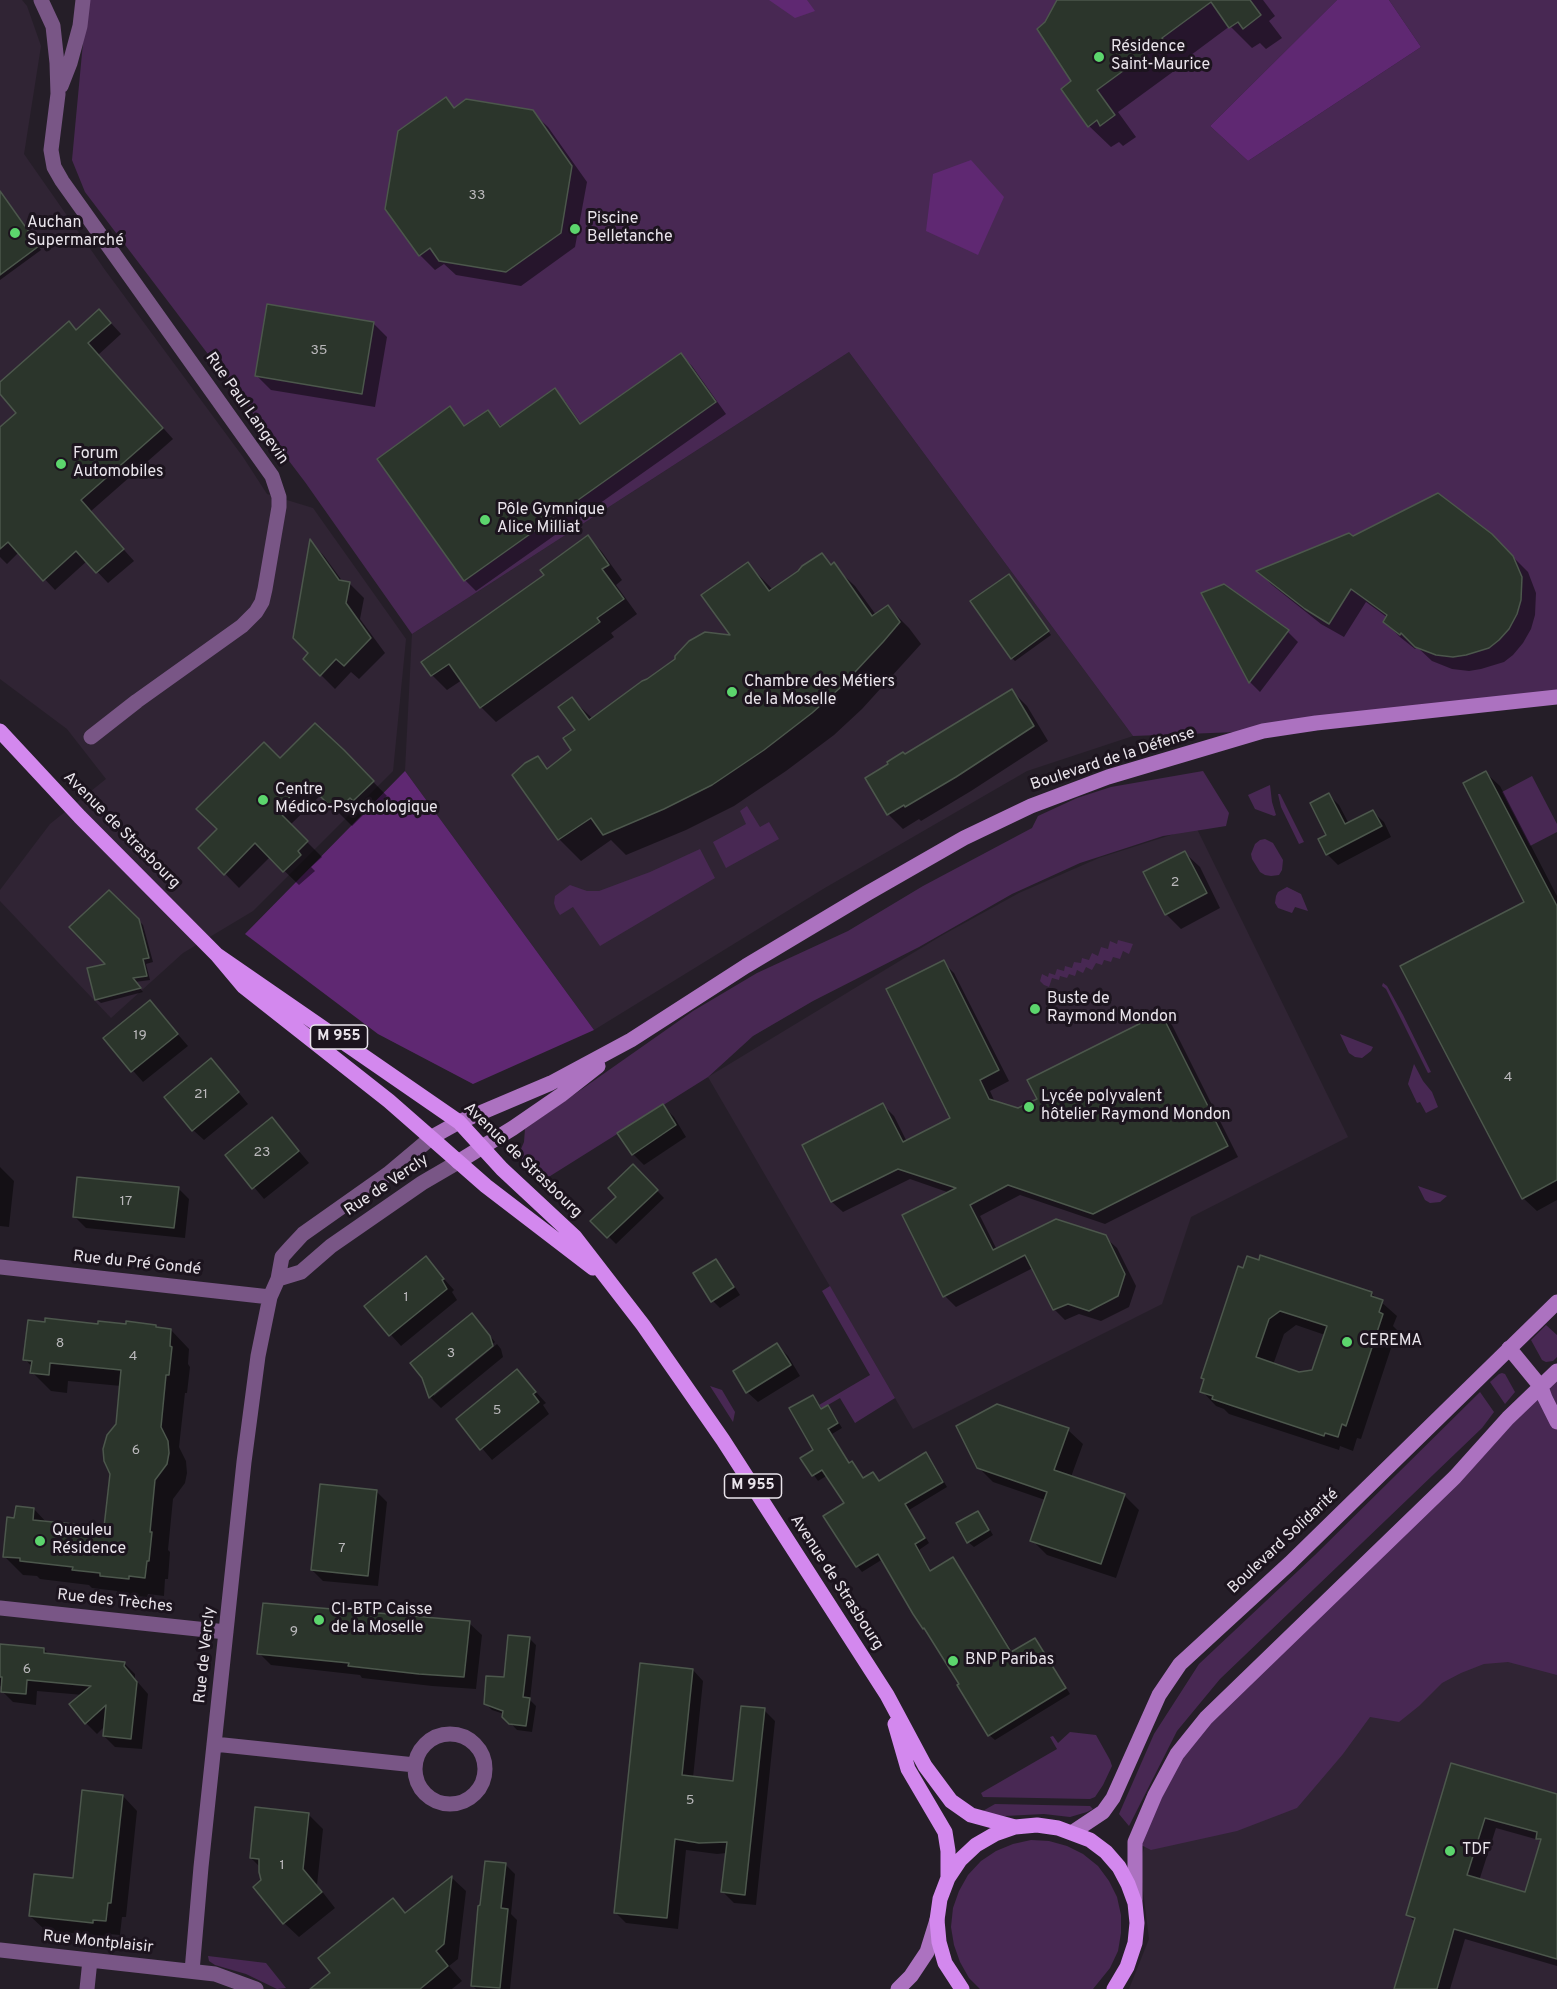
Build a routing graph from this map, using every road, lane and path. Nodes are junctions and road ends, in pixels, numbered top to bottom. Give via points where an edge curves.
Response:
1 (41, 0) edge
2 (82, 0) edge
3 (58, 94) junction
4 (1557, 697) edge
5 (0, 731) edge
6 (91, 737) dead end
7 (217, 955) junction
8 (631, 1040) junction
9 (459, 1122) junction
10 (432, 1137) junction
11 (483, 1147) junction
12 (458, 1162) junction
13 (0, 1267) edge
14 (278, 1279) junction
15 (612, 1282) junction
16 (270, 1297) junction
17 (1557, 1302) edge
18 (1509, 1348) junction
19 (1557, 1371) edge
20 (1541, 1387) junction
21 (1557, 1422) edge
22 (0, 1608) edge
23 (226, 1632) junction
24 (887, 1695) junction
25 (214, 1744) junction
26 (415, 1765) junction
27 (1015, 1827) junction
28 (1073, 1832) junction
29 (948, 1878) junction
30 (1135, 1903) junction
31 (937, 1920) junction
32 (0, 1950) edge
33 (90, 1960) junction
34 (192, 1971) junction
35 (1115, 1988) edge
36 (87, 1989) edge
37 (256, 1989) edge
38 (898, 1989) edge
39 (962, 1989) edge

1 - 3 street, Rue Paul Langevin via 53,26
2 - 3 street, Rue Paul Langevin via 80,26
3 - 6 street, Rue Paul Langevin via 51,150 54,167 272,476 279,497 265,589 256,612
4 - 8 street, Boulevard de la Défense via 1263,731 1075,789 964,838 792,938
5 - 7 main road, Avenue de Strasbourg / M 955
7 - 9 main road, Avenue de Strasbourg / M 955
7 - 10 main road, Avenue de Strasbourg / M 955 via 243,986
8 - 9 street, Boulevard de la Défense via 551,1083
8 - 11 street, Boulevard de la Défense via 561,1095
9 - 10 street, Boulevard de la Défense
9 - 11 main road, Avenue de Strasbourg / M 955
10 - 12 main road, Avenue de Strasbourg / M 955
10 - 14 street, Rue de Vercly via 388,1174 303,1234 282,1257
11 - 12 street, Boulevard de la Défense
11 - 15 main road, Avenue de Strasbourg / M 955 via 575,1237
12 - 14 street, Rue de Vercly via 331,1246 301,1272
12 - 15 main road, Avenue de Strasbourg / M 955
13 - 16 street, Rue du Pré Gondé
14 - 16 street, Rue de Vercly
15 - 24 main road, Avenue de Strasbourg / M 955 via 723,1440
16 - 23 street, Rue de Vercly via 252,1395
17 - 18 street, Boulevard Solidarité
18 - 20 street
18 - 28 street, Boulevard Solidarité via 1180,1664 1159,1695 1113,1798 1103,1812
19 - 20 street
20 - 21 street
20 - 30 street via 1455,1478 1206,1718 1177,1754 1135,1842
22 - 23 street, Rue des Trèches
23 - 25 street, Rue de Vercly
24 - 27 main road, Avenue de Strasbourg / M 955 via 926,1766 951,1801 971,1815
24 - 29 main road, Avenue de Strasbourg / M 955 via 908,1770 945,1832
25 - 26 street
25 - 34 street, Rue de Vercly
26 - 26 street via 418,1785 424,1793 448,1804 473,1795 484,1772 482,1757 474,1744 449,1734 426,1743
27 - 28 main road via 1037,1825
27 - 29 main road via 976,1845
28 - 30 main road via 1106,1852 1119,1867
29 - 31 main road
30 - 35 main road via 1135,1943
31 - 38 street via 927,1952
31 - 39 main road via 945,1963
32 - 33 street, Rue Montplaisir
33 - 34 street, Rue Montplaisir
33 - 36 street
34 - 37 street via 222,1976

